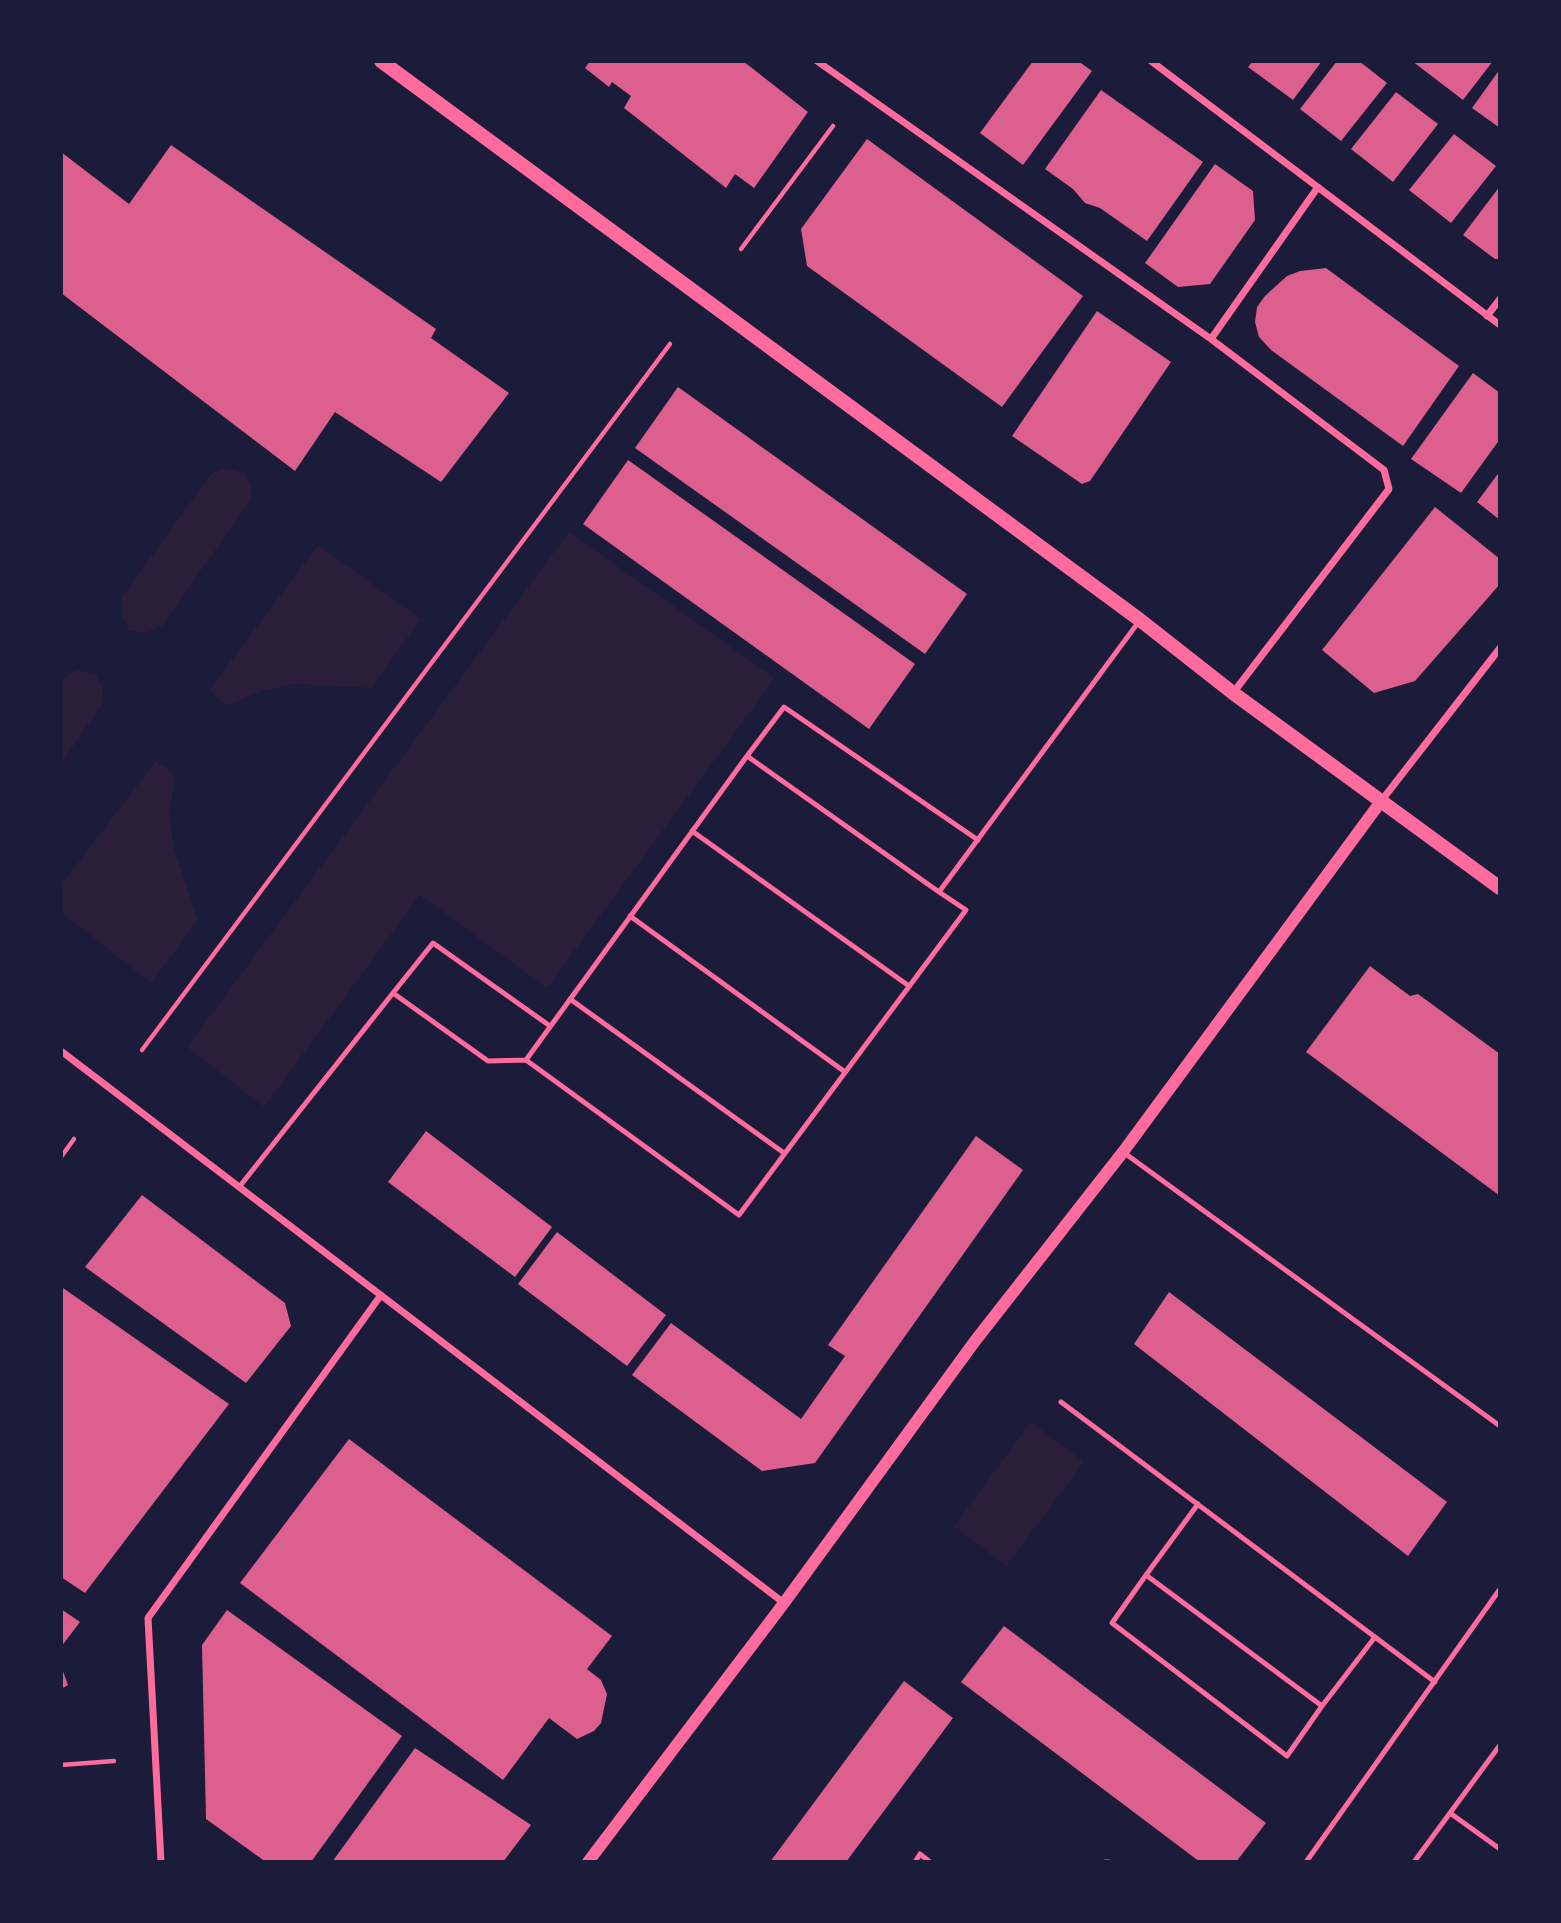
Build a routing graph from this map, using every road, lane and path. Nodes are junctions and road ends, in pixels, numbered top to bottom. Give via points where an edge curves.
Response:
1 (381, 61) edge
2 (817, 61) edge
3 (1151, 61) edge
4 (833, 126) dead end
5 (1318, 187) junction
6 (741, 249) dead end
7 (1500, 299) edge
8 (1487, 316) junction
9 (1500, 326) edge
10 (1211, 339) junction
11 (670, 344) dead end
12 (1140, 620) junction
13 (1500, 649) edge
14 (1233, 693) junction
15 (747, 756) junction
16 (1382, 800) junction
17 (692, 831) junction
18 (978, 840) junction
19 (1500, 888) edge
20 (939, 892) junction
21 (630, 916) junction
22 (909, 986) junction
23 (393, 993) junction
24 (570, 999) junction
25 (550, 1026) junction
26 (142, 1050) dead end
27 (61, 1051) edge
28 (526, 1060) junction
29 (845, 1072) junction
30 (74, 1139) dead end
31 (785, 1153) junction
32 (1123, 1153) junction
33 (61, 1157) edge
34 (240, 1186) junction
35 (381, 1295) junction
36 (1061, 1402) dead end
37 (1500, 1426) edge
38 (1198, 1504) junction
39 (1146, 1575) junction
40 (1500, 1590) edge
41 (784, 1603) junction
42 (1375, 1637) junction
43 (1435, 1682) junction
44 (1322, 1706) junction
45 (1500, 1745) edge
46 (114, 1761) dead end
47 (61, 1765) edge
48 (1450, 1813) junction
49 (1500, 1849) edge
50 (161, 1862) edge
51 (587, 1862) edge
52 (915, 1862) edge
53 (930, 1862) edge
54 (1306, 1862) edge
55 (1414, 1862) edge

1 - 12 main road
2 - 10 street
3 - 5 street
4 - 6 path
5 - 8 street
5 - 10 street
7 - 8 street
8 - 9 street
10 - 14 street via 1384,470 1389,489
11 - 26 path
12 - 14 main road
12 - 18 lane
13 - 16 street
14 - 16 main road
15 - 17 lane
15 - 18 lane via 784,707
15 - 20 lane
16 - 19 main road
16 - 32 street
17 - 21 lane
17 - 22 lane
18 - 20 lane
20 - 22 lane via 966,910
21 - 24 lane
21 - 29 lane
22 - 29 lane
23 - 25 lane via 433,943
23 - 28 lane via 488,1061
23 - 34 lane
24 - 25 lane
24 - 31 lane
25 - 28 lane
27 - 34 street
28 - 31 lane via 738,1214
29 - 31 lane
30 - 33 path
32 - 37 lane
32 - 41 street via 975,1341
34 - 35 street
35 - 41 street
35 - 50 street via 148,1618
36 - 38 lane
38 - 39 lane
38 - 42 lane
39 - 44 lane
39 - 44 lane via 1112,1623 1276,1748 1287,1756
40 - 43 lane
41 - 51 street
42 - 43 lane
42 - 44 lane
43 - 54 lane
45 - 48 lane
46 - 47 path
48 - 49 lane
48 - 55 lane
52 - 53 lane via 920,1854

